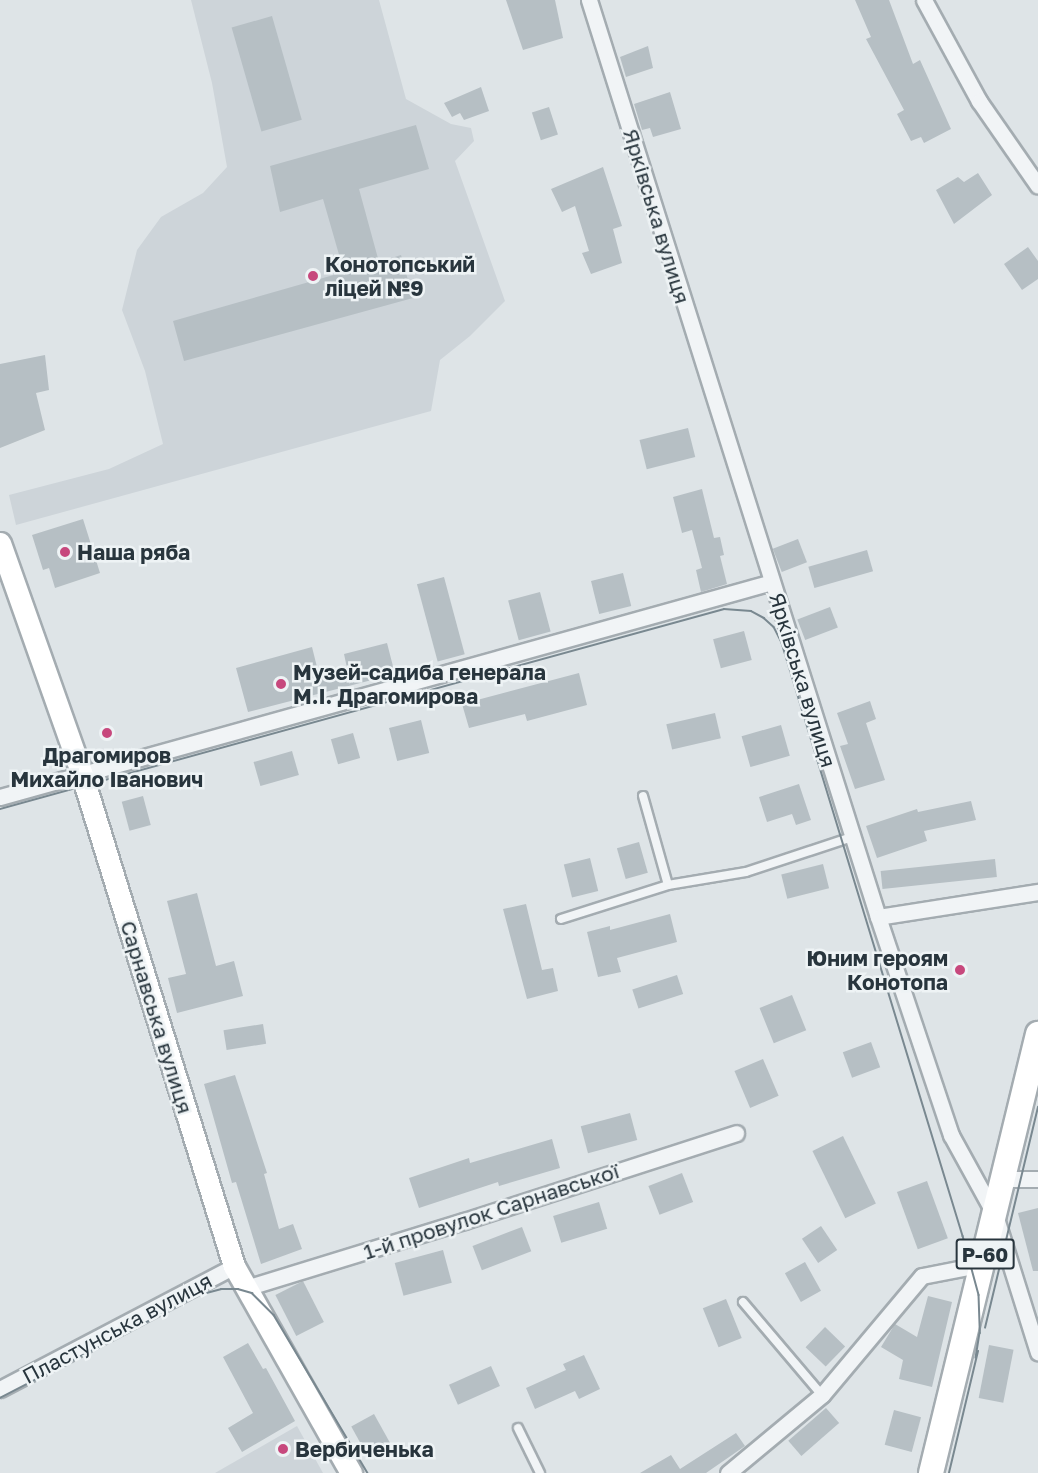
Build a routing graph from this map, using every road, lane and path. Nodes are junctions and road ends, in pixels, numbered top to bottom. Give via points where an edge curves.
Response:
1 (589, 0) edge
2 (924, 0) edge
3 (1038, 186) edge
4 (0, 543) edge
5 (772, 582) junction
6 (82, 775) junction
7 (643, 796) dead end
8 (0, 797) edge
9 (852, 837) junction
10 (668, 885) junction
11 (1038, 892) edge
12 (878, 917) junction
13 (561, 919) dead end
14 (1038, 1034) edge
15 (736, 1133) dead end
16 (1003, 1179) junction
17 (1038, 1179) edge
18 (995, 1215) junction
19 (983, 1264) junction
20 (234, 1266) junction
21 (246, 1288) junction
22 (743, 1302) dead end
23 (1038, 1352) edge
24 (0, 1389) edge
25 (822, 1395) junction
26 (518, 1428) dead end
27 (351, 1473) edge
28 (540, 1473) edge
29 (728, 1473) edge
30 (931, 1473) edge

1 - 5 street, Ярківська вулиця
2 - 3 street via 979,101
4 - 6 street, Сарнавська вулиця
5 - 6 street
5 - 9 street, Ярківська вулиця
6 - 8 street
6 - 20 street, Сарнавська вулиця
7 - 10 lane
9 - 10 lane via 746,872
9 - 12 street, Ярківська вулиця
10 - 13 lane
11 - 12 street
12 - 18 street, Ярківська вулиця via 951,1135
14 - 16 main road, Р-60
15 - 21 street, 1-й провулок Сарнавської
16 - 17 street
16 - 18 main road, Р-60
18 - 19 main road, Р-60
18 - 23 street, Ярківська вулиця
19 - 25 street via 922,1276
19 - 30 main road, Р-60
20 - 21 street, Сарнавська вулиця
20 - 24 street, Пластунська вулиця
21 - 27 street, Сарнавська вулиця
22 - 25 lane
25 - 29 street
26 - 28 lane

